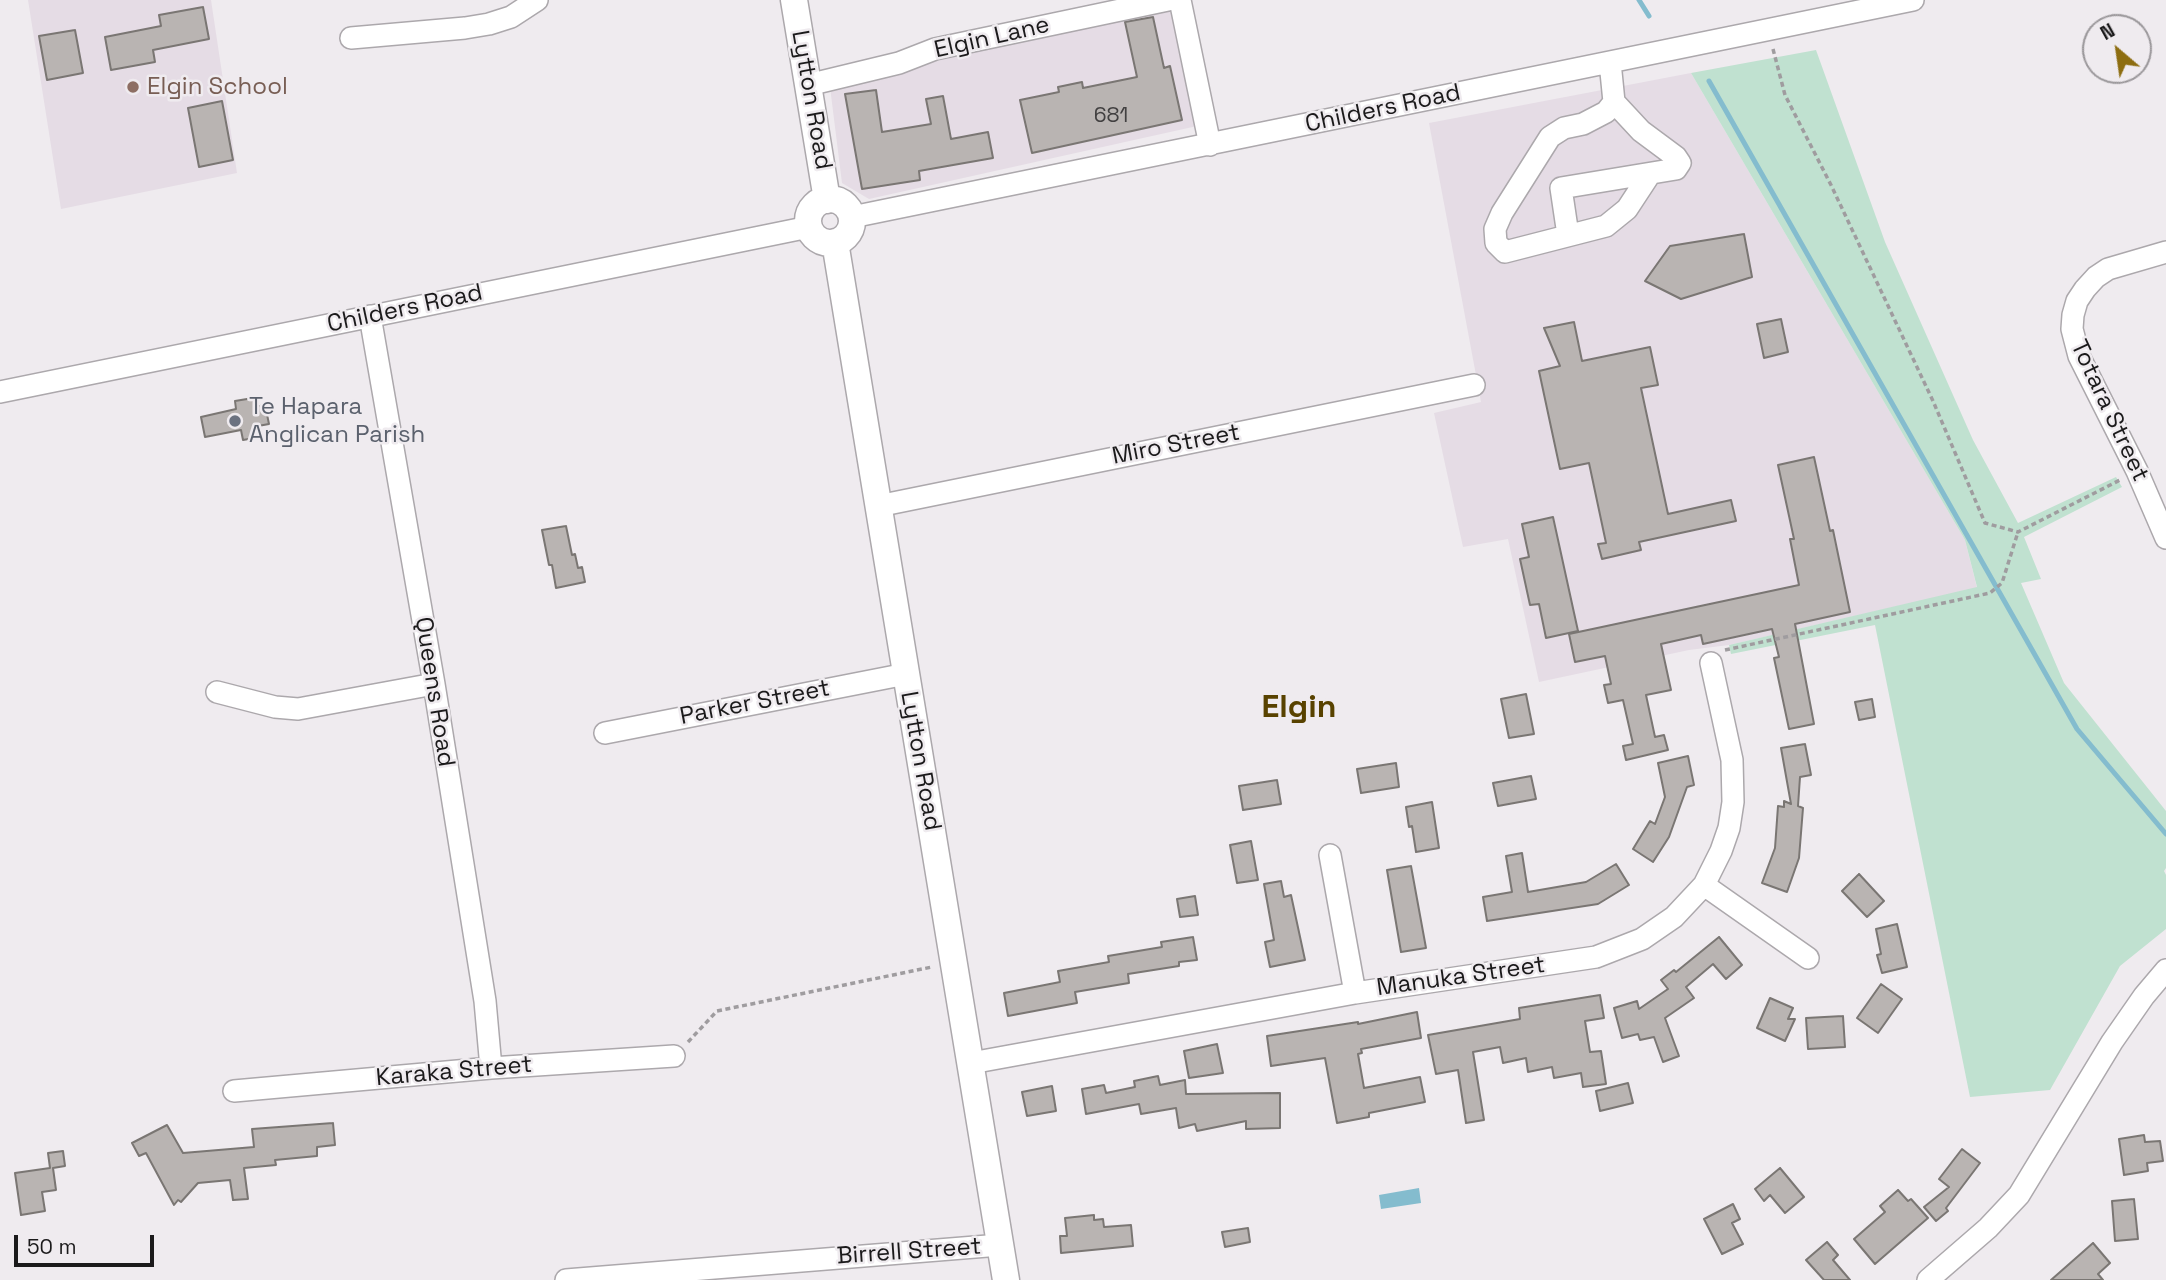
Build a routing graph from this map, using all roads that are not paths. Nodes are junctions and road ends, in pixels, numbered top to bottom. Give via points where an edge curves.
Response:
1 (537, 0) edge
2 (794, 0) edge
3 (1168, 0) edge
4 (1180, 0) edge
5 (1913, 0) edge
6 (351, 38) dead end
7 (1610, 62) junction
8 (808, 85) junction
9 (1614, 102) junction
10 (1210, 145) junction
11 (1650, 174) junction
12 (827, 200) junction
13 (852, 217) junction
14 (809, 227) junction
15 (1568, 235) junction
16 (835, 242) junction
17 (2166, 252) edge
18 (370, 317) junction
19 (1474, 384) dead end
20 (0, 393) edge
21 (878, 506) junction
22 (2166, 538) edge
23 (1711, 663) road end
24 (905, 674) junction
25 (434, 684) junction
26 (217, 692) dead end
27 (605, 733) dead end
28 (1330, 855) dead end
29 (1704, 885) junction
30 (1808, 958) dead end
31 (2166, 970) edge
32 (1355, 993) junction
33 (674, 1056) road end
34 (971, 1063) junction
35 (491, 1068) junction
36 (234, 1091) dead end
37 (1000, 1245) junction
38 (677, 1275) edge
39 (566, 1280) edge
40 (1006, 1280) edge
41 (1928, 1280) edge

1 - 6 street via 511,17 489,24
2 - 8 main road, Lytton Road
3 - 8 street, Elgin Lane via 935,48 899,63
4 - 10 street
5 - 7 street, Childers Road
7 - 9 street
7 - 10 street, Childers Road
8 - 12 main road, Lytton Road
9 - 11 street via 1680,163 1676,169
9 - 15 street via 1606,112 1550,137 1495,229 1496,243 1505,252
10 - 13 street, Childers Road
11 - 15 street via 1627,209 1606,226
11 - 15 street via 1561,188
12 - 13 main road via 846,207
12 - 14 main road via 809,213
13 - 16 main road via 850,233
14 - 16 main road via 816,237
14 - 18 street, Childers Road
16 - 21 main road, Lytton Road
17 - 22 street, Totara Street via 2096,277 2077,301 2072,329 2079,356
18 - 20 street, Childers Road
18 - 25 street, Queens Road
19 - 21 street, Miro Street
21 - 24 main road, Lytton Road
23 - 29 street, Manuka Street via 1732,760 1733,802 1721,852
24 - 27 street, Parker Street
24 - 34 main road, Lytton Road
25 - 26 street via 298,709
25 - 35 street, Queens Road via 485,1001
28 - 32 street
29 - 30 street
29 - 32 street, Manuka Street via 1674,917 1642,939 1596,957
31 - 41 street via 2136,1008 2019,1195
32 - 34 street, Manuka Street
33 - 35 street, Karaka Street
34 - 37 main road, Lytton Road
35 - 36 street, Karaka Street
37 - 38 street, Birrell Street
37 - 40 main road, Lytton Road
38 - 39 street, Birrell Street

